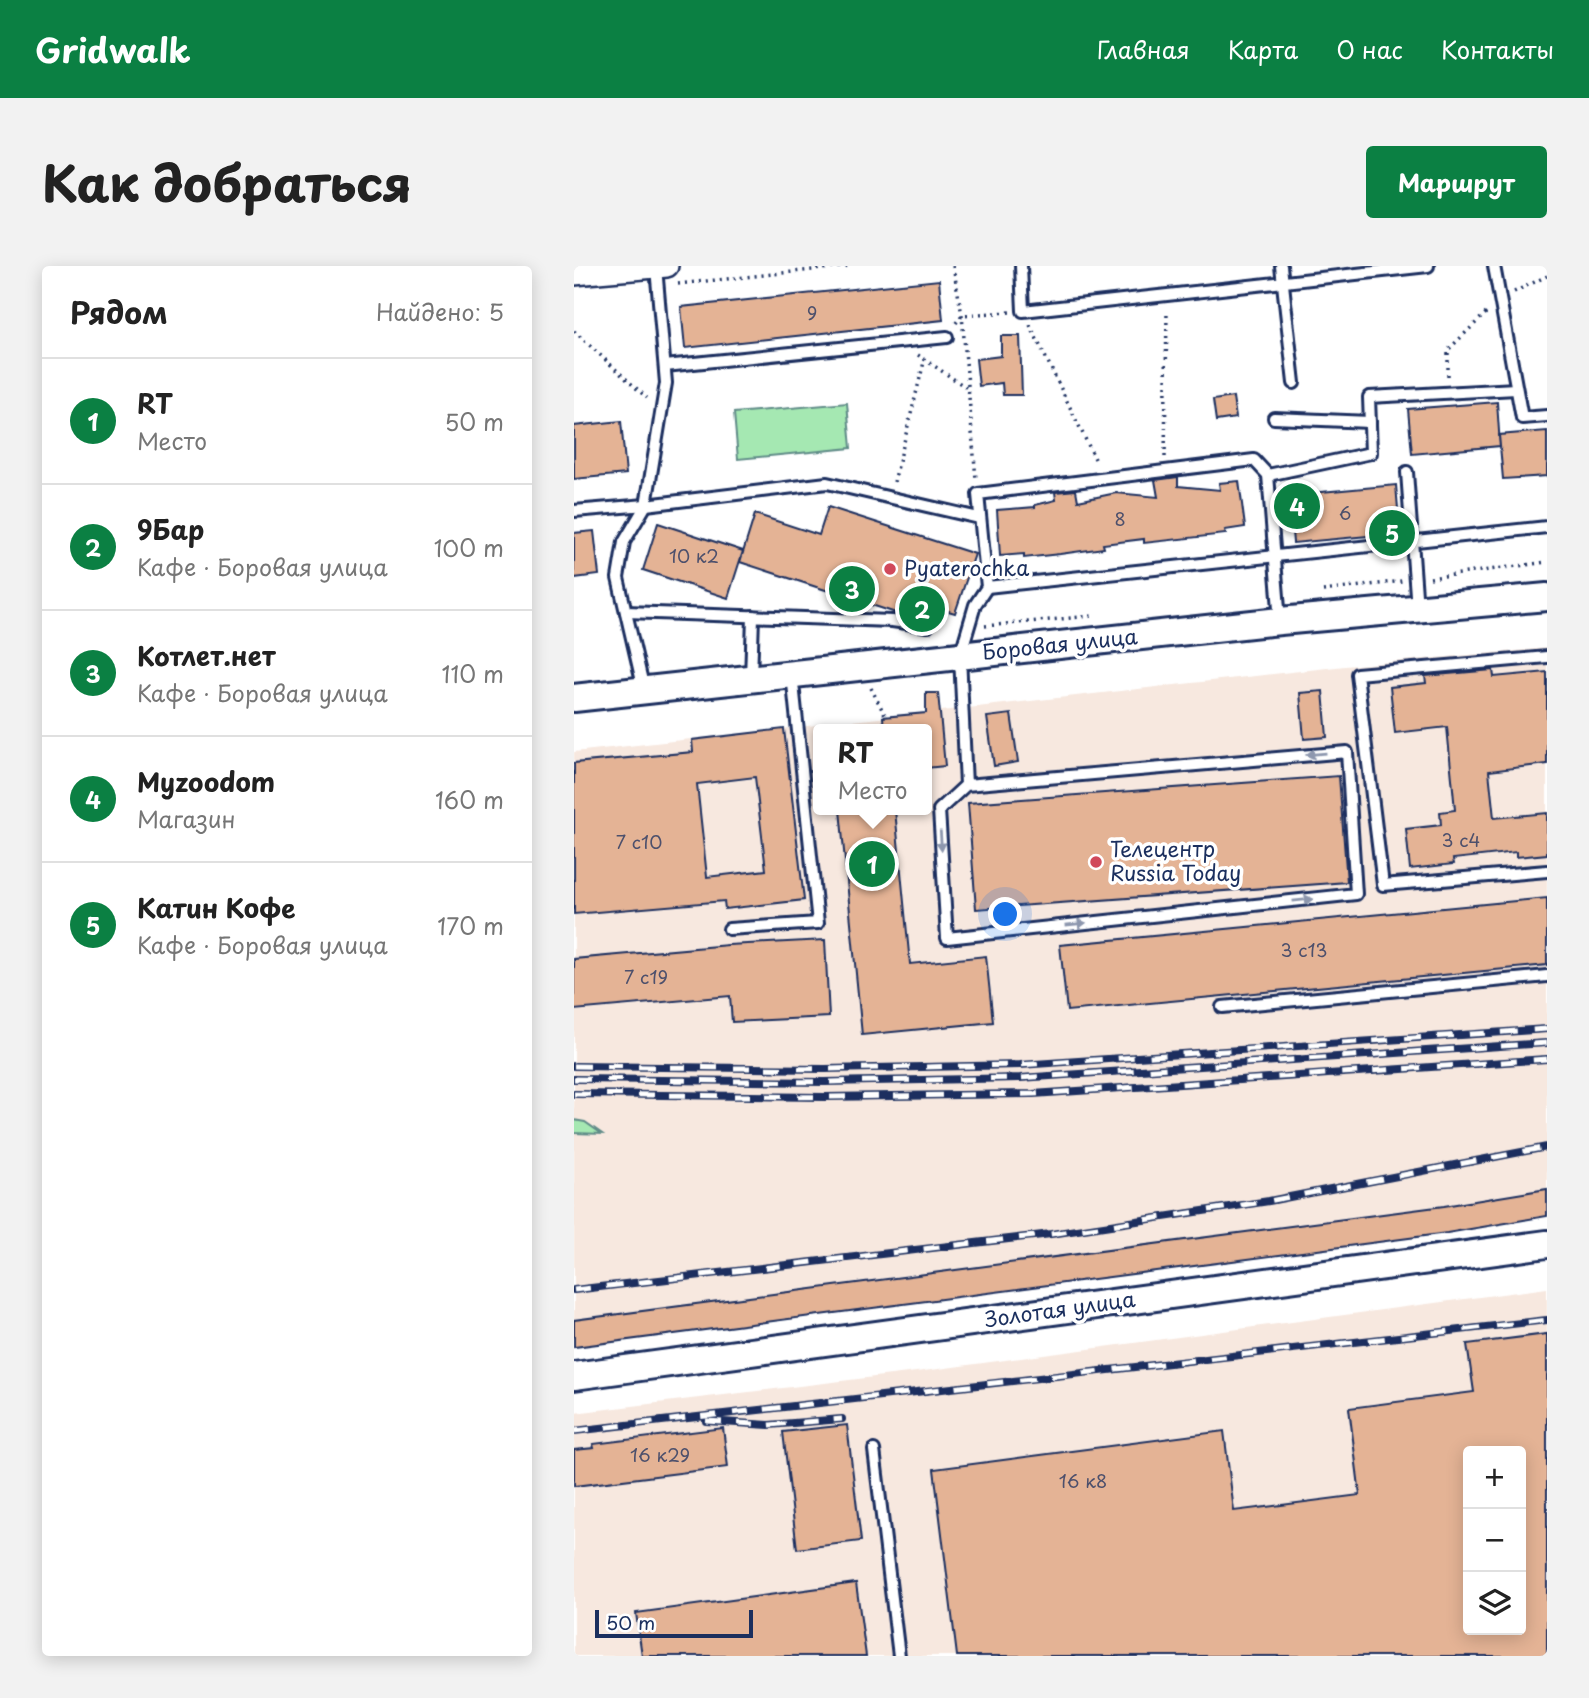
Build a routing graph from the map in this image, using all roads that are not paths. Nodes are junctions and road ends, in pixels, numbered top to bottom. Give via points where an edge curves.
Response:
1 (667, 266) edge
2 (1021, 266) edge
3 (1282, 266) edge
4 (1428, 266) edge
5 (1494, 266) edge
6 (656, 273) edge
7 (574, 274) edge
8 (1283, 282) junction
9 (947, 337) road end
10 (664, 366) junction
11 (1294, 383) dead end
12 (1516, 389) junction
13 (1547, 416) edge
14 (1274, 418) dead end
15 (1370, 422) junction
16 (1407, 472) dead end
17 (1268, 475) junction
18 (646, 505) junction
19 (574, 511) edge
20 (979, 518) junction
21 (1547, 527) edge
22 (1412, 542) junction
23 (1275, 555) junction
24 (987, 587) junction
25 (1547, 597) edge
26 (1417, 609) junction
27 (626, 612) junction
28 (753, 616) junction
29 (1280, 621) junction
30 (928, 626) dead end
31 (960, 656) junction
32 (1547, 657) edge
33 (792, 674) junction
34 (751, 678) junction
35 (644, 690) junction
36 (574, 698) edge
37 (966, 785) junction
38 (1547, 871) edge
39 (729, 929) dead end
40 (1547, 976) edge
41 (1222, 1007) dead end
42 (1547, 1244) edge
43 (574, 1376) edge
44 (874, 1450) dead end
45 (899, 1656) edge

1 - 6 street
2 - 8 lane via 1023,311
3 - 8 lane
4 - 8 lane
5 - 12 lane
6 - 7 street
6 - 10 lane
8 - 11 lane
9 - 10 lane
10 - 18 lane via 666,383
12 - 13 lane via 1522,418
12 - 15 lane via 1369,397
14 - 15 lane
15 - 17 lane via 1371,453
16 - 22 lane
17 - 20 lane via 1254,460 978,494
17 - 23 lane
18 - 19 lane
18 - 20 lane via 827,483
18 - 27 lane via 624,542 618,578
20 - 24 lane
21 - 22 lane
22 - 23 lane
22 - 26 lane
23 - 24 lane
23 - 29 lane
24 - 31 lane via 975,605
25 - 26 street, Боровая улица
26 - 29 street, Боровая улица
27 - 28 lane
27 - 35 lane
28 - 30 lane
28 - 34 lane
29 - 31 street, Боровая улица
31 - 33 street, Боровая улица
31 - 37 lane
32 - 38 lane via 1357,674 1382,885
33 - 34 street, Боровая улица
33 - 39 lane via 818,923
34 - 35 street, Боровая улица
35 - 36 street, Боровая улица
37 -> 37 lane via 939,810 947,938 1356,894 1347,752
40 - 41 lane
42 - 43 street, Золотая улица
44 - 45 lane

